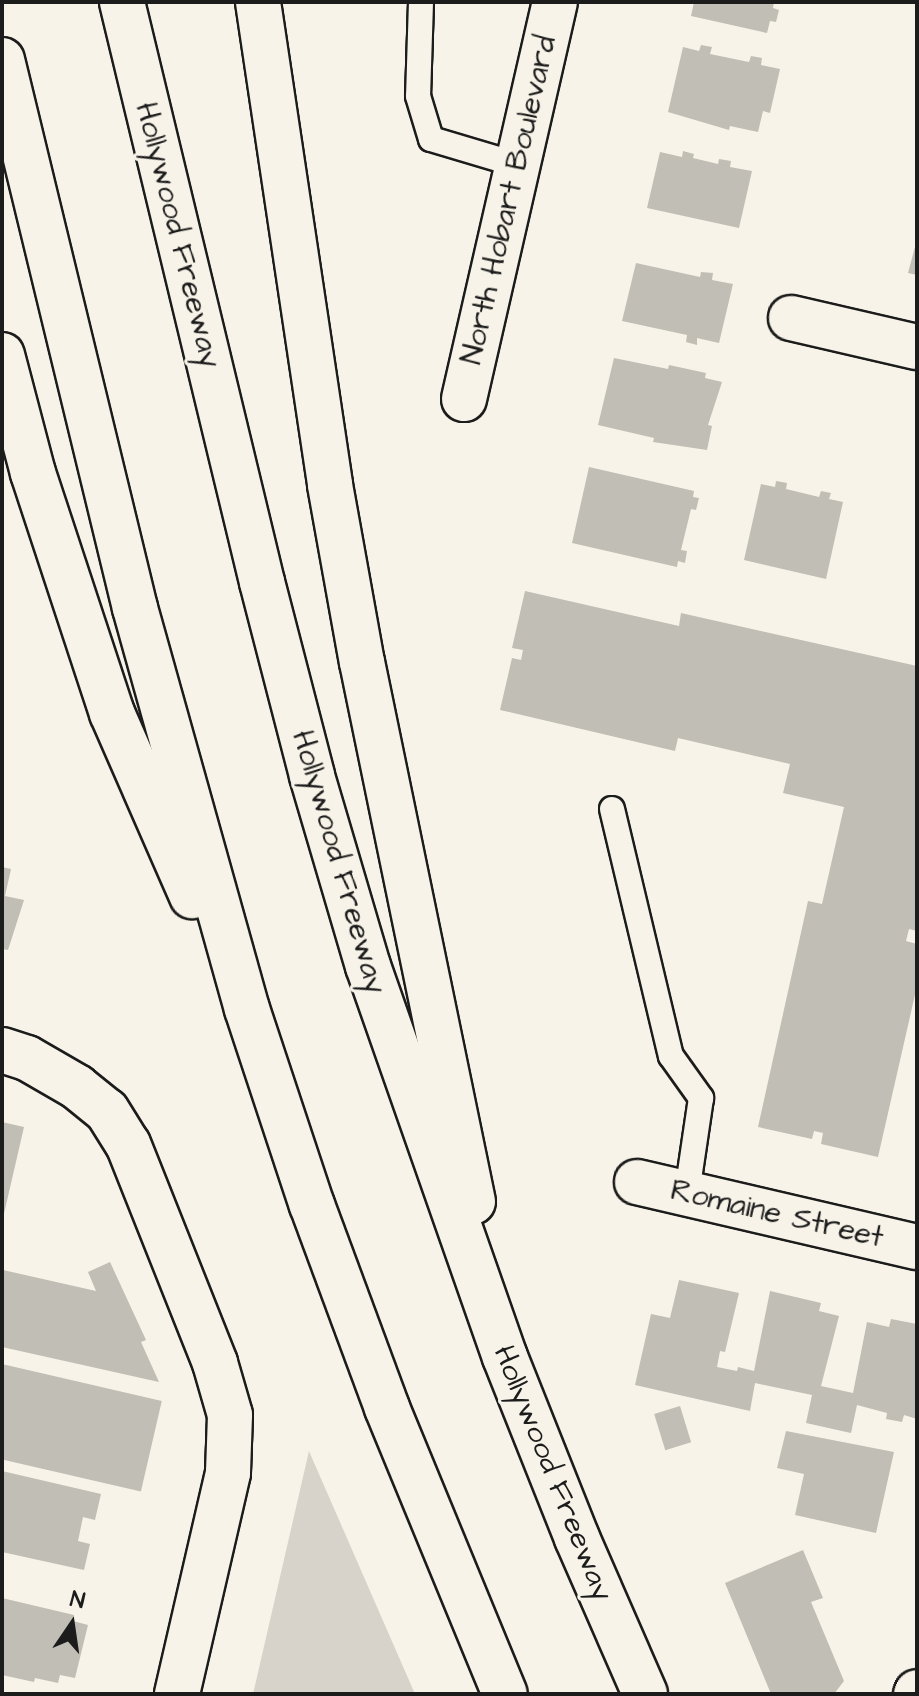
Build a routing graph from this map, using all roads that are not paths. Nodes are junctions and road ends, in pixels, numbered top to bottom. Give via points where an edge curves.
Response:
1 (122, 2) edge
2 (258, 2) edge
3 (421, 2) edge
4 (555, 2) edge
5 (2, 60) edge
6 (518, 165) junction
7 (791, 318) dead end
8 (917, 347) edge
9 (2, 355) edge
10 (464, 399) dead end
11 (612, 809) dead end
12 (247, 1009) junction
13 (2, 1050) edge
14 (637, 1182) dead end
15 (687, 1193) junction
16 (917, 1247) edge
17 (505, 1357) junction
18 (177, 1694) edge
19 (505, 1694) edge
20 (645, 1694) edge

1 - 17 main road, Hollywood Freeway via 312,776 368,966
2 - 17 main road via 359,648
3 - 6 lane via 418,96 431,139
4 - 6 main road, North Hobart Boulevard
5 - 12 main road via 135,608
6 - 10 main road, North Hobart Boulevard
7 - 8 main road
9 - 12 main road via 33,473 112,713 159,828
11 - 15 lane via 671,1056 701,1098
12 - 19 main road via 387,1408
13 - 18 main road via 77,1087 107,1111 128,1144 215,1363 230,1415 228,1473
14 - 15 main road, Romaine Street
15 - 16 main road, Romaine Street
17 - 20 main road, Hollywood Freeway

